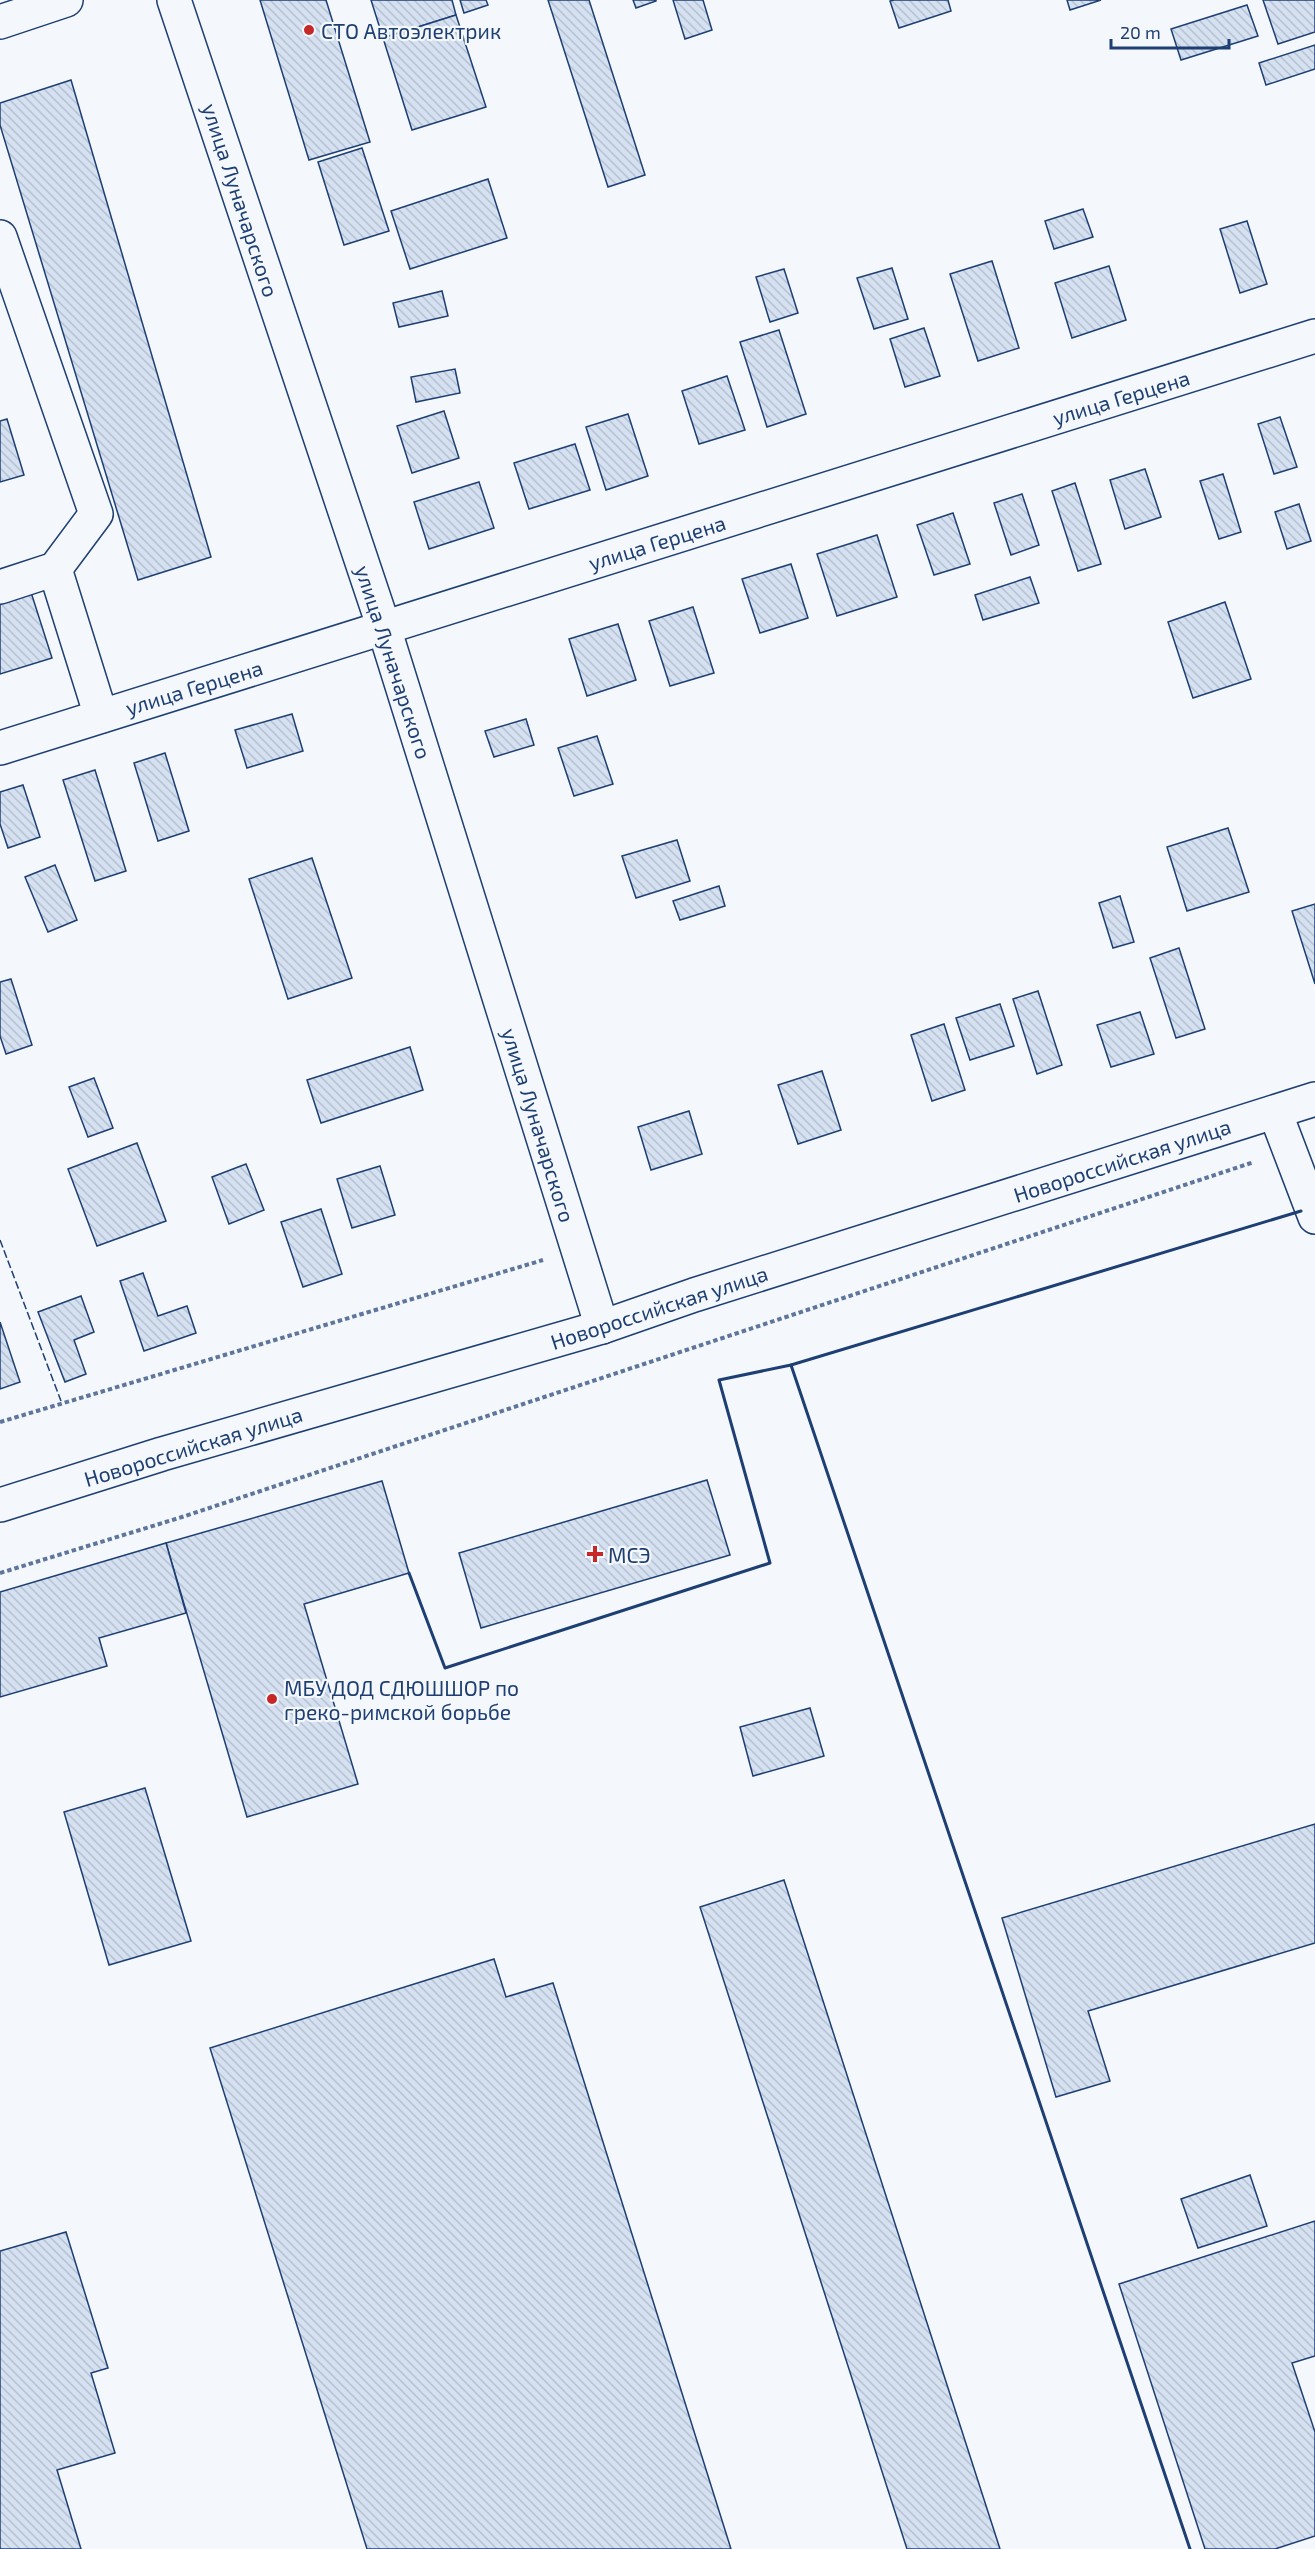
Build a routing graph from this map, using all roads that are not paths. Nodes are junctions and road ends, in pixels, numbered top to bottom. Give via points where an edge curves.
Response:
1 (66, 0) edge
2 (174, 0) edge
3 (0, 22) edge
4 (2, 249) edge
5 (1315, 336) edge
6 (55, 569) junction
7 (0, 587) edge
8 (384, 628) junction
9 (101, 716) junction
10 (0, 748) edge
11 (1315, 1099) edge
12 (1275, 1112) junction
13 (1315, 1217) edge
14 (602, 1327) junction
15 (0, 1504) edge

1 - 3 street
2 - 8 street, улица Луначарского
4 - 6 street via 96,514
5 - 8 street, улица Герцена
6 - 7 street
6 - 9 street
8 - 9 street, улица Герцена
8 - 14 street, улица Луначарского
9 - 10 street, улица Герцена
11 - 12 street, Новороссийская улица
12 - 13 street
12 - 14 street, Новороссийская улица
14 - 15 street, Новороссийская улица

